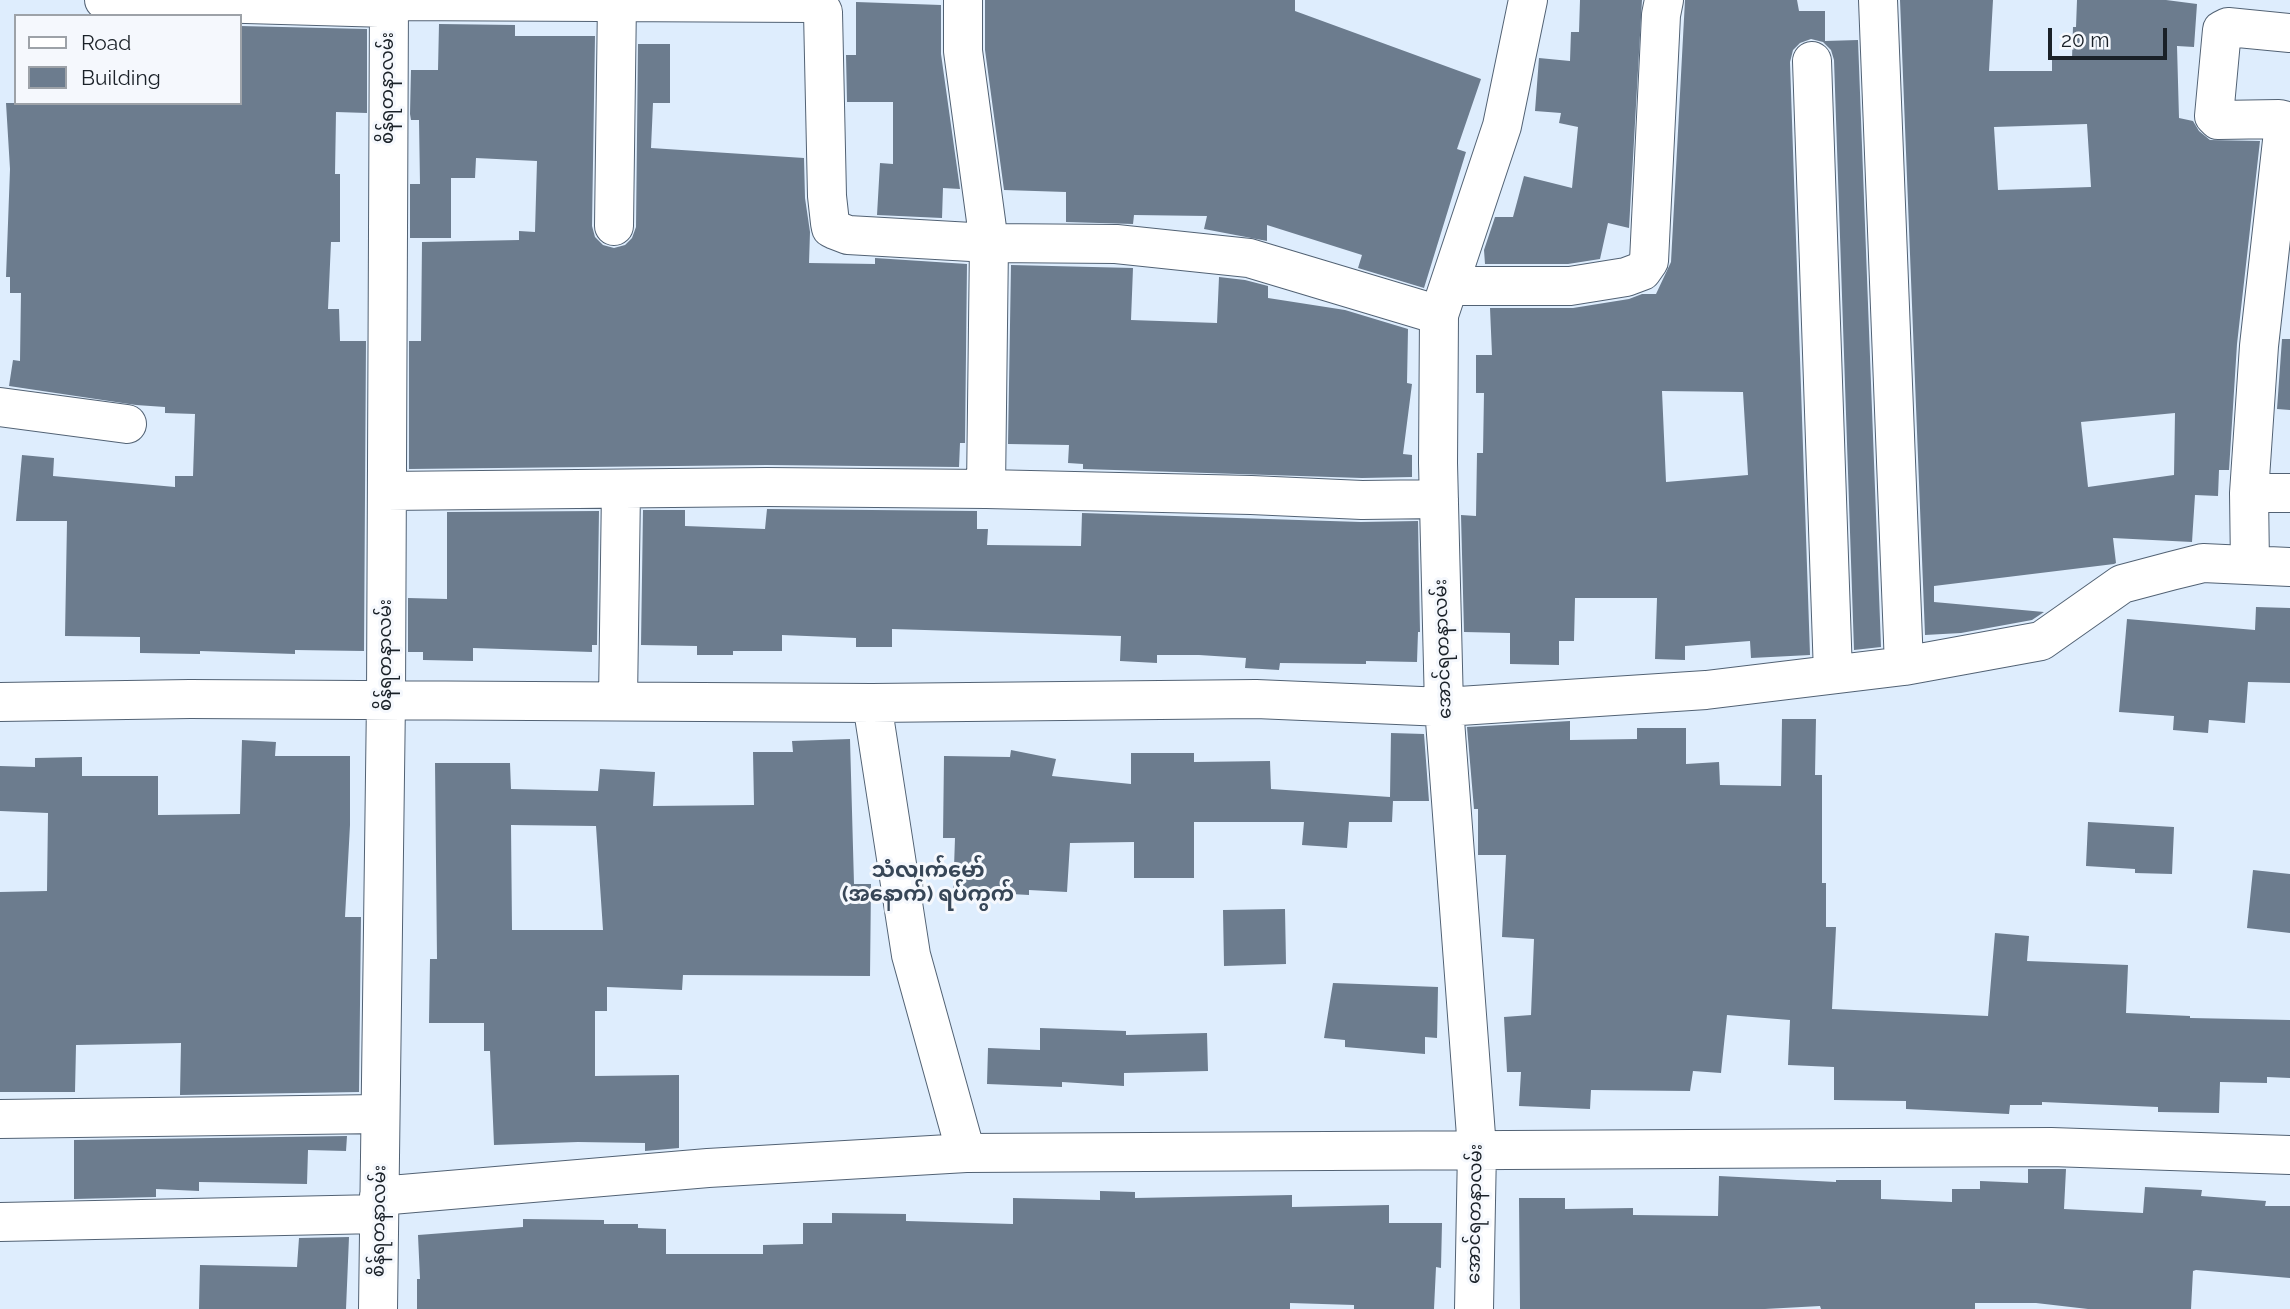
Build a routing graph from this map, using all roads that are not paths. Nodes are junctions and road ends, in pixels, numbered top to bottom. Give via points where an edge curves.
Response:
1 (104, 0) edge
2 (140, 0) edge
3 (963, 0) edge
4 (1528, 0) edge
5 (1664, 0) edge
6 (1878, 0) edge
7 (617, 1) edge
8 (253, 2) edge
9 (388, 3) edge
10 (2290, 33) edge
11 (1812, 61) dead end
12 (614, 226) dead end
13 (989, 243) junction
14 (1445, 301) junction
15 (0, 407) edge
16 (127, 424) dead end
17 (621, 489) junction
18 (986, 489) junction
19 (387, 491) junction
20 (2249, 493) junction
21 (2290, 493) edge
22 (1439, 499) junction
23 (2250, 565) junction
24 (2290, 567) edge
25 (1903, 666) junction
26 (1833, 674) junction
27 (386, 699) junction
28 (618, 701) junction
29 (0, 702) edge
30 (872, 703) junction
31 (1444, 707) junction
32 (380, 1114) junction
33 (0, 1119) edge
34 (1477, 1149) junction
35 (966, 1153) junction
36 (2290, 1155) edge
37 (379, 1205) junction
38 (0, 1222) edge
39 (378, 1309) edge
40 (1474, 1309) edge

1 - 2 street
2 - 8 street
3 - 13 street via 962,51
4 - 14 street, အောင်ရတနာလမ်း via 1502,126
5 - 14 street via 1649,261 1642,271 1570,286
6 - 25 street
7 - 9 street
7 - 12 street
7 - 13 street via 820,6 824,12 831,228 848,235
8 - 9 street
9 - 19 street, စိန်ရတနာလမ်း
10 - 20 street via 2228,27 2221,35 2214,118 2279,119 2284,123 2259,346
11 - 26 street
13 - 14 street via 1116,244 1249,258
13 - 18 street
14 - 22 street, အောင်ရတနာလမ်း
15 - 16 street
17 - 18 street
17 - 19 street
17 - 28 street
18 - 22 street
19 - 27 street, စိန်ရတနာလမ်း
20 - 21 street
20 - 23 street
22 - 31 street, အောင်ရတနာလမ်း
23 - 24 street
23 - 25 street via 2203,563 2122,584 2041,641
25 - 26 street
26 - 31 street via 1706,690
27 - 28 street
27 - 29 street
27 - 32 street, စိန်ရတနာလမ်း
28 - 30 street
30 - 31 street via 1256,699
30 - 35 street via 911,955
31 - 34 street, အောင်ရတနာလမ်း
32 - 33 street
32 - 37 street, စိန်ရတနာလမ်း
34 - 35 street
34 - 36 street via 2051,1147
34 - 40 street, အောင်ရတနာလမ်း
35 - 37 street via 708,1168
37 - 38 street
37 - 39 street, စိန်ရတနာလမ်း

